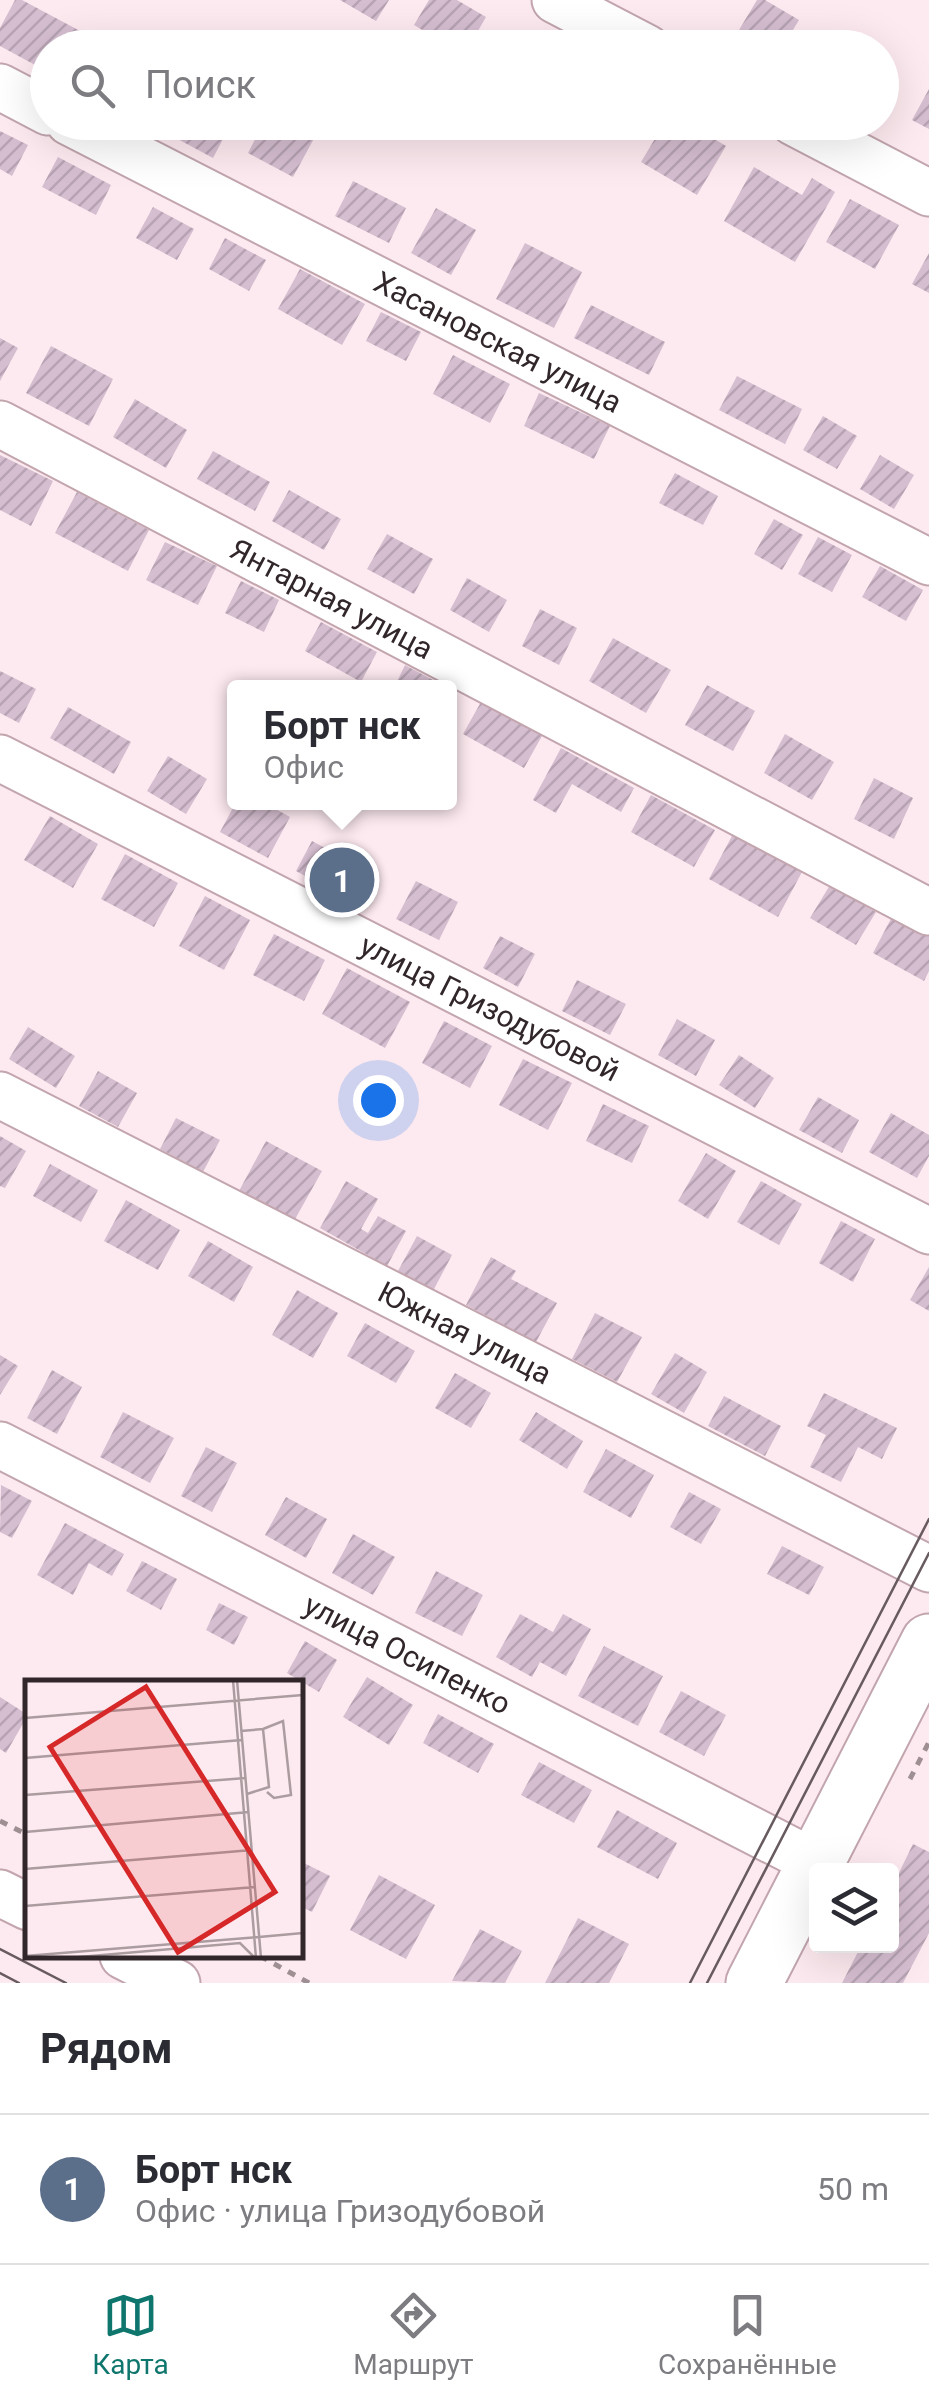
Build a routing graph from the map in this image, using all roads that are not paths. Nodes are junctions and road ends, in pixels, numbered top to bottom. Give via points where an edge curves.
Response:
1 (555, 0) edge
2 (613, 30) edge
3 (0, 87) edge
4 (30, 103) edge
5 (104, 140) edge
6 (827, 140) edge
7 (929, 193) edge
8 (0, 424) edge
9 (929, 562) edge
10 (0, 758) edge
11 (929, 912) edge
12 (0, 1095) edge
13 (929, 1231) edge
14 (0, 1445) edge
15 (929, 1569) edge
16 (929, 1642) edge
17 (816, 1863) joint
18 (809, 1877) edge
19 (0, 1893) edge
20 (25, 1906) edge
21 (127, 1958) edge
22 (178, 1983) edge
23 (754, 1983) edge

1 - 2 street
3 - 4 street
5 - 9 street, Хасановская улица
6 - 7 street
8 - 11 street, Янтарная улица
10 - 13 street, улица Гризодубовой
12 - 15 street, Южная улица
14 - 17 street, улица Осипенко
16 - 17 main road
18 - 23 main road
19 - 20 street
21 - 22 street

